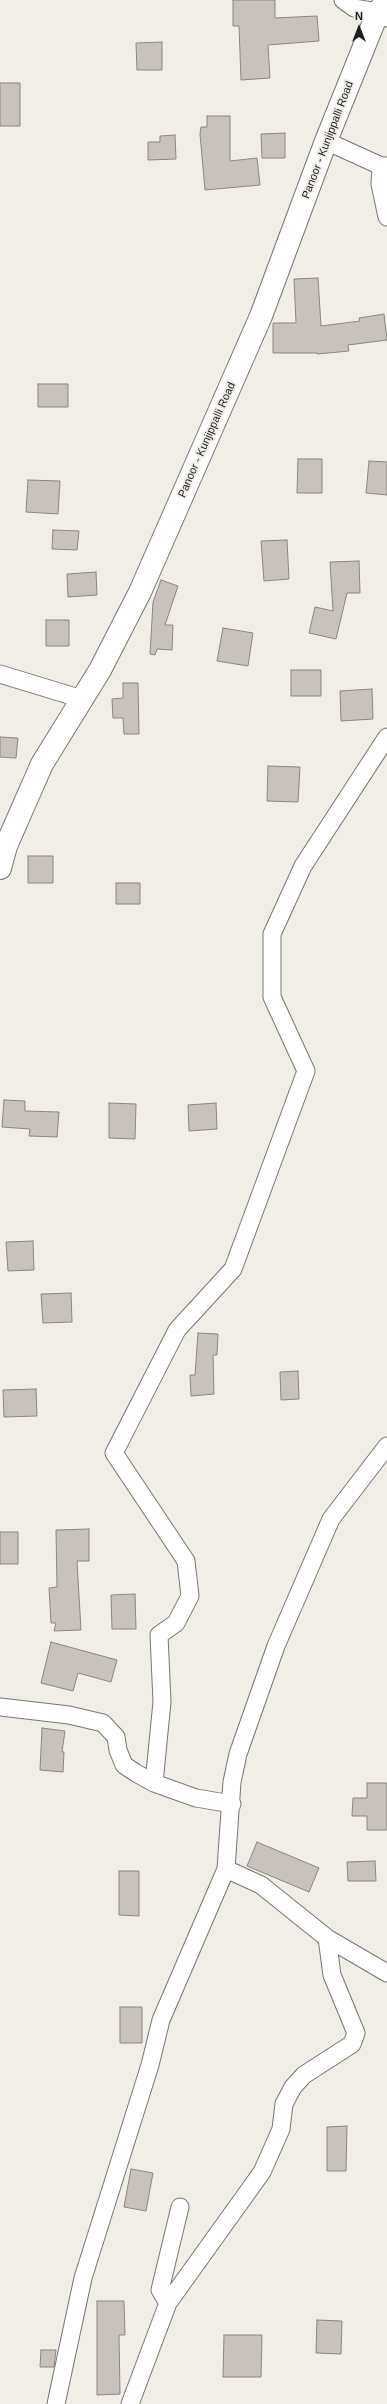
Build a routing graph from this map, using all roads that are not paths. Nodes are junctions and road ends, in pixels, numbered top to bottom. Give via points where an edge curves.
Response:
1 (344, 0) edge
2 (384, 10) edge
3 (326, 141) junction
4 (384, 166) edge
5 (387, 217) edge
6 (0, 674) edge
7 (82, 698) junction
8 (387, 737) edge
9 (0, 868) edge
10 (387, 1446) edge
11 (0, 1707) edge
12 (154, 1783) junction
13 (232, 1804) junction
14 (226, 1868) junction
15 (327, 1938) junction
16 (387, 1973) edge
17 (180, 2207) dead end
18 (168, 2303) junction
19 (56, 2404) edge
20 (130, 2404) edge

1 - 2 street via 354,8
2 - 3 main road, Panoor - Kunjippalli Road
3 - 4 street
3 - 7 main road, Panoor - Kunjippalli Road via 262,316 140,592 100,670
4 - 5 street via 380,184
6 - 7 street
7 - 9 main road, Panoor - Kunjippalli Road via 42,764 6,846
8 - 12 street via 303,866 272,934 272,997 306,1071 233,1269 177,1330 114,1454 186,1561 190,1596 176,1623 159,1635 162,1702
10 - 13 street via 331,1519 276,1646 238,1754 232,1782
11 - 12 street via 70,1714 103,1723 116,1737 124,1765
12 - 13 street via 196,1798
13 - 14 street
14 - 15 street via 261,1885
14 - 19 street via 161,2020 150,2064 83,2278
15 - 16 street
15 - 18 street via 332,1975 356,2033 352,2044 304,2075 293,2087 284,2104 281,2129 262,2172
17 - 18 street via 160,2290
18 - 20 street

